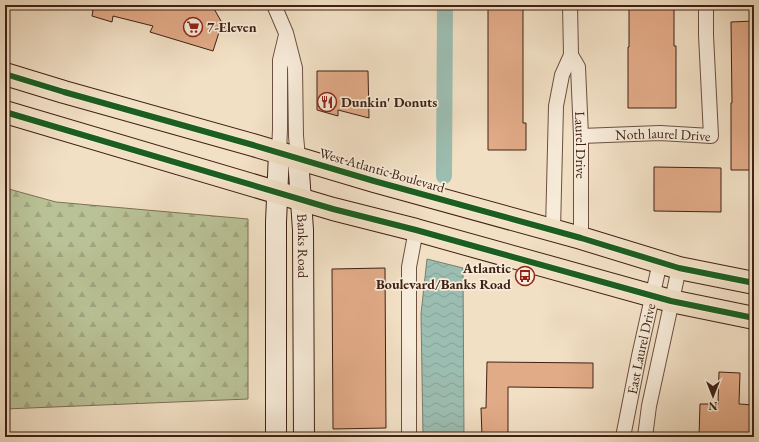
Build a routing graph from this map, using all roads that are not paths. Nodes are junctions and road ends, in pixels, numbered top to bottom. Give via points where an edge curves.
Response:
1 (274, 5) edge
2 (570, 5) edge
3 (706, 5) edge
4 (286, 33) junction
5 (571, 55) junction
6 (5, 74) edge
7 (5, 112) edge
8 (581, 136) junction
9 (288, 155) junction
10 (277, 192) junction
11 (301, 199) junction
12 (416, 230) junction
13 (553, 230) junction
14 (581, 238) junction
15 (669, 265) junction
16 (754, 283) edge
17 (662, 299) junction
18 (754, 318) edge
19 (276, 437) edge
20 (304, 437) edge
21 (409, 437) edge
22 (624, 437) edge
23 (645, 437) edge

1 - 4 street, Banks Road
2 - 5 street, Laurel Drive
3 - 8 street, Noth laurel Drive via 711,136 660,132
4 - 9 street, Banks Road via 280,60 280,129
4 - 9 street, Banks Road via 295,68 296,136
5 - 8 street, Laurel Drive via 578,67
5 - 13 street, Laurel Drive via 562,75 556,106
6 - 9 main road, West Atlantic Boulevard
7 - 10 main road
8 - 14 street, Laurel Drive
9 - 10 street, Banks Road
9 - 11 street, Banks Road
9 - 13 main road, West Atlantic Boulevard
10 - 11 main road
10 - 19 street, Banks Road
11 - 12 main road
11 - 20 street, Banks Road via 304,230
12 - 17 main road
12 - 21 street via 409,267
13 - 14 main road, West Atlantic Boulevard
14 - 15 main road, West Atlantic Boulevard
15 - 16 main road, West Atlantic Boulevard
15 - 17 street, East Laurel Drive
15 - 17 street, East Laurel Drive
17 - 18 main road
17 - 22 street, East Laurel Drive via 632,391
17 - 23 street, East Laurel Drive

